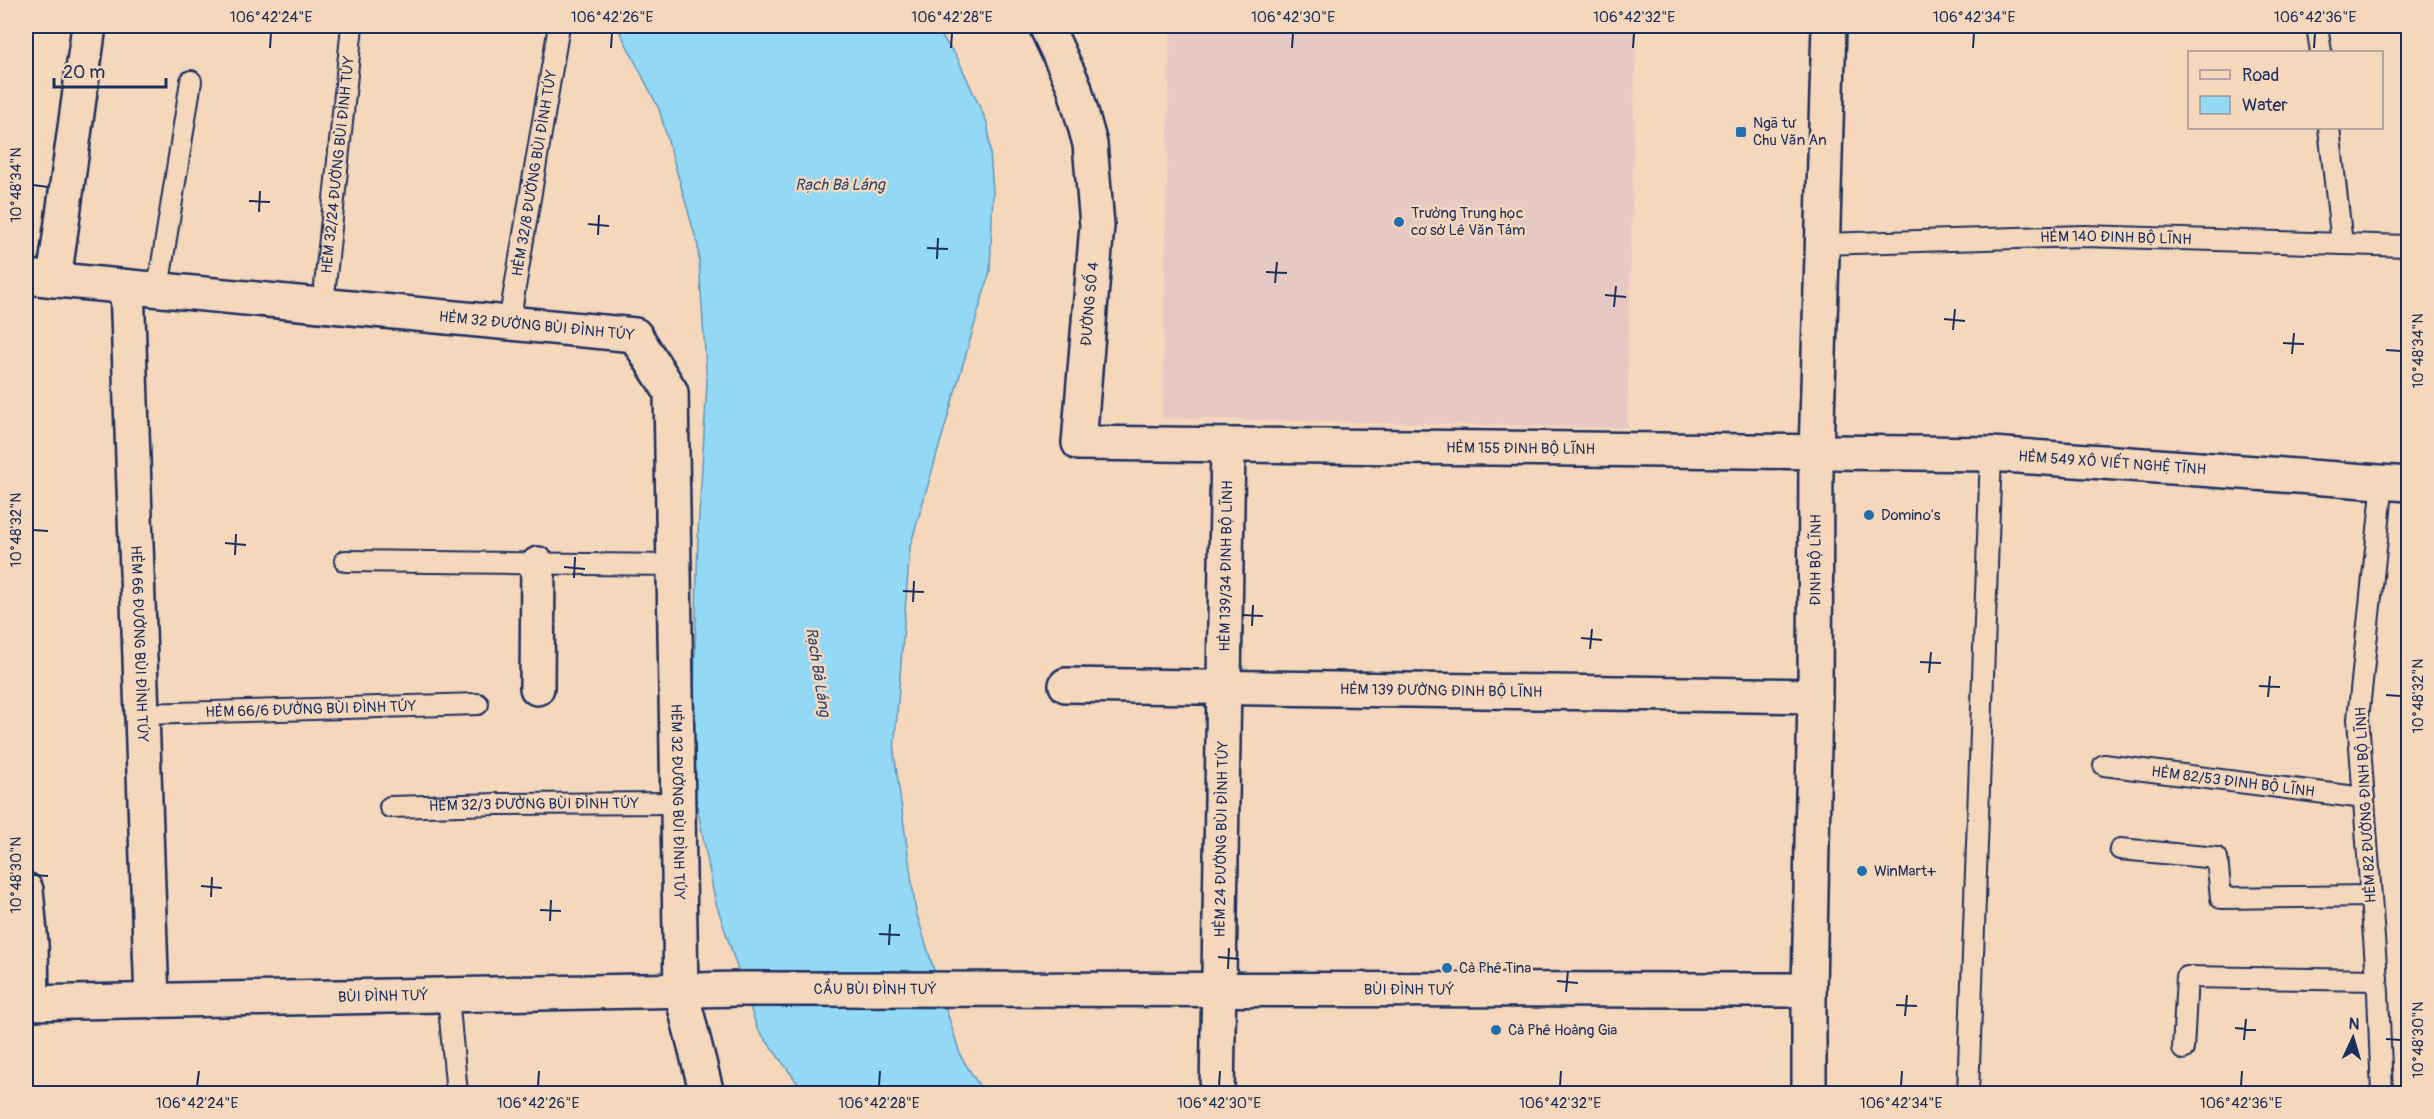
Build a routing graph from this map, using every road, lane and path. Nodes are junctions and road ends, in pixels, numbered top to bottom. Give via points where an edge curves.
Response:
1 (89, 26) edge
2 (352, 26) edge
3 (559, 26) edge
4 (1046, 26) edge
5 (1829, 26) edge
6 (2317, 26) edge
7 (2322, 51) edge
8 (191, 81) dead end
9 (2329, 129) edge
10 (1822, 244) junction
11 (2342, 244) junction
12 (2409, 246) edge
13 (40, 279) edge
14 (143, 288) junction
15 (323, 305) junction
16 (509, 323) junction
17 (1228, 446) junction
18 (1816, 453) junction
19 (1991, 454) junction
20 (2396, 483) edge
21 (345, 561) dead end
22 (538, 564) junction
23 (674, 566) junction
24 (1066, 685) dead end
25 (537, 688) dead end
26 (1225, 688) junction
27 (1815, 696) junction
28 (478, 704) dead end
29 (143, 714) junction
30 (2104, 765) dead end
31 (2364, 798) junction
32 (678, 803) junction
33 (390, 807) dead end
34 (2120, 849) dead end
35 (26, 890) edge
36 (2370, 896) junction
37 (2377, 980) junction
38 (741, 989) joint
39 (1009, 989) joint
40 (1217, 990) junction
41 (1809, 990) junction
42 (681, 991) junction
43 (448, 996) junction
44 (152, 1001) junction
45 (29, 1003) edge
46 (2183, 1049) dead end
47 (457, 1094) edge
48 (707, 1094) edge
49 (1216, 1094) edge
50 (1809, 1094) edge
51 (1968, 1094) edge
52 (2382, 1094) edge

1 - 13 street
2 - 15 lane, HẺM 32/24 ĐƯỜNG BÙI ĐÌNH TÚY
3 - 16 lane, HẺM 32/8 ĐƯỜNG BÙI ĐÌNH TÚY
4 - 17 street, ĐƯỜNG SỐ 4 via 1077,95 1090,144 1097,225 1079,443
5 - 10 street, ĐINH BỘ LĨNH
6 - 7 lane
8 - 14 lane
9 - 11 lane
10 - 11 lane, HẺM 140 ĐINH BỘ LĨNH via 2084,236
10 - 18 street, ĐINH BỘ LĨNH
11 - 12 lane, HẺM 140 ĐINH BỘ LĨNH
13 - 14 street, HẺM 32 ĐƯỜNG BÙI ĐÌNH TÚY
14 - 15 street, HẺM 32 ĐƯỜNG BÙI ĐÌNH TÚY
14 - 29 street, HẺM 66 ĐƯỜNG BÙI ĐÌNH TÚY
15 - 16 street, HẺM 32 ĐƯỜNG BÙI ĐÌNH TÚY
16 - 23 street, HẺM 32 ĐƯỜNG BÙI ĐÌNH TÚY via 635,335 670,392
17 - 18 street, HẺM 155 ĐINH BỘ LĨNH
17 - 26 street, HẺM 139/34 ĐINH BỘ LĨNH
18 - 19 street, HẺM 549 XÔ VIẾT NGHỆ TĨNH
18 - 27 street, ĐINH BỘ LĨNH
19 - 20 street, HẺM 549 XÔ VIẾT NGHỆ TĨNH
19 - 51 lane
20 - 31 lane, HẺM 82 ĐƯỜNG ĐINH BỘ LĨNH via 2358,719
21 - 22 lane
22 - 23 lane
22 - 25 street
23 - 32 street, HẺM 32 ĐƯỜNG BÙI ĐÌNH TÚY
24 - 26 street, HẺM 139 ĐƯỜNG ĐINH BỘ LĨNH
26 - 27 street, HẺM 139 ĐƯỜNG ĐINH BỘ LĨNH
26 - 40 street, HẺM 24 ĐƯỜNG BÙI ĐÌNH TÚY
27 - 41 street, ĐINH BỘ LĨNH
28 - 29 lane, HẺM 66/6 ĐƯỜNG BÙI ĐÌNH TÚY
29 - 44 street, HẺM 66 ĐƯỜNG BÙI ĐÌNH TÚY
30 - 31 lane, HẺM 82/53 ĐINH BỘ LĨNH
31 - 36 lane, HẺM 82 ĐƯỜNG ĐINH BỘ LĨNH
32 - 33 lane, HẺM 32/3 ĐƯỜNG BÙI ĐÌNH TÚY
32 - 42 street, HẺM 32 ĐƯỜNG BÙI ĐÌNH TÚY
34 - 36 lane via 2217,858 2221,898
35 - 45 street via 31,944
36 - 37 lane, HẺM 82 ĐƯỜNG ĐINH BỘ LĨNH
37 - 46 lane via 2187,977
37 - 52 lane, HẺM 82 ĐƯỜNG ĐINH BỘ LĨNH
38 - 39 street, CẦU BÙI ĐÌNH TUÝ
38 - 42 street, BÙI ĐÌNH TUÝ
39 - 40 street, BÙI ĐÌNH TUÝ
40 - 41 street, BÙI ĐÌNH TUÝ
40 - 49 street, HẺM 24 ĐƯỜNG BÙI ĐÌNH TÚY
41 - 50 street, ĐINH BỘ LĨNH
42 - 43 street, BÙI ĐÌNH TUÝ
42 - 48 street, HẺM 32 ĐƯỜNG BÙI ĐÌNH TÚY
43 - 44 street, BÙI ĐÌNH TUÝ
43 - 47 lane
44 - 45 street, BÙI ĐÌNH TUÝ

